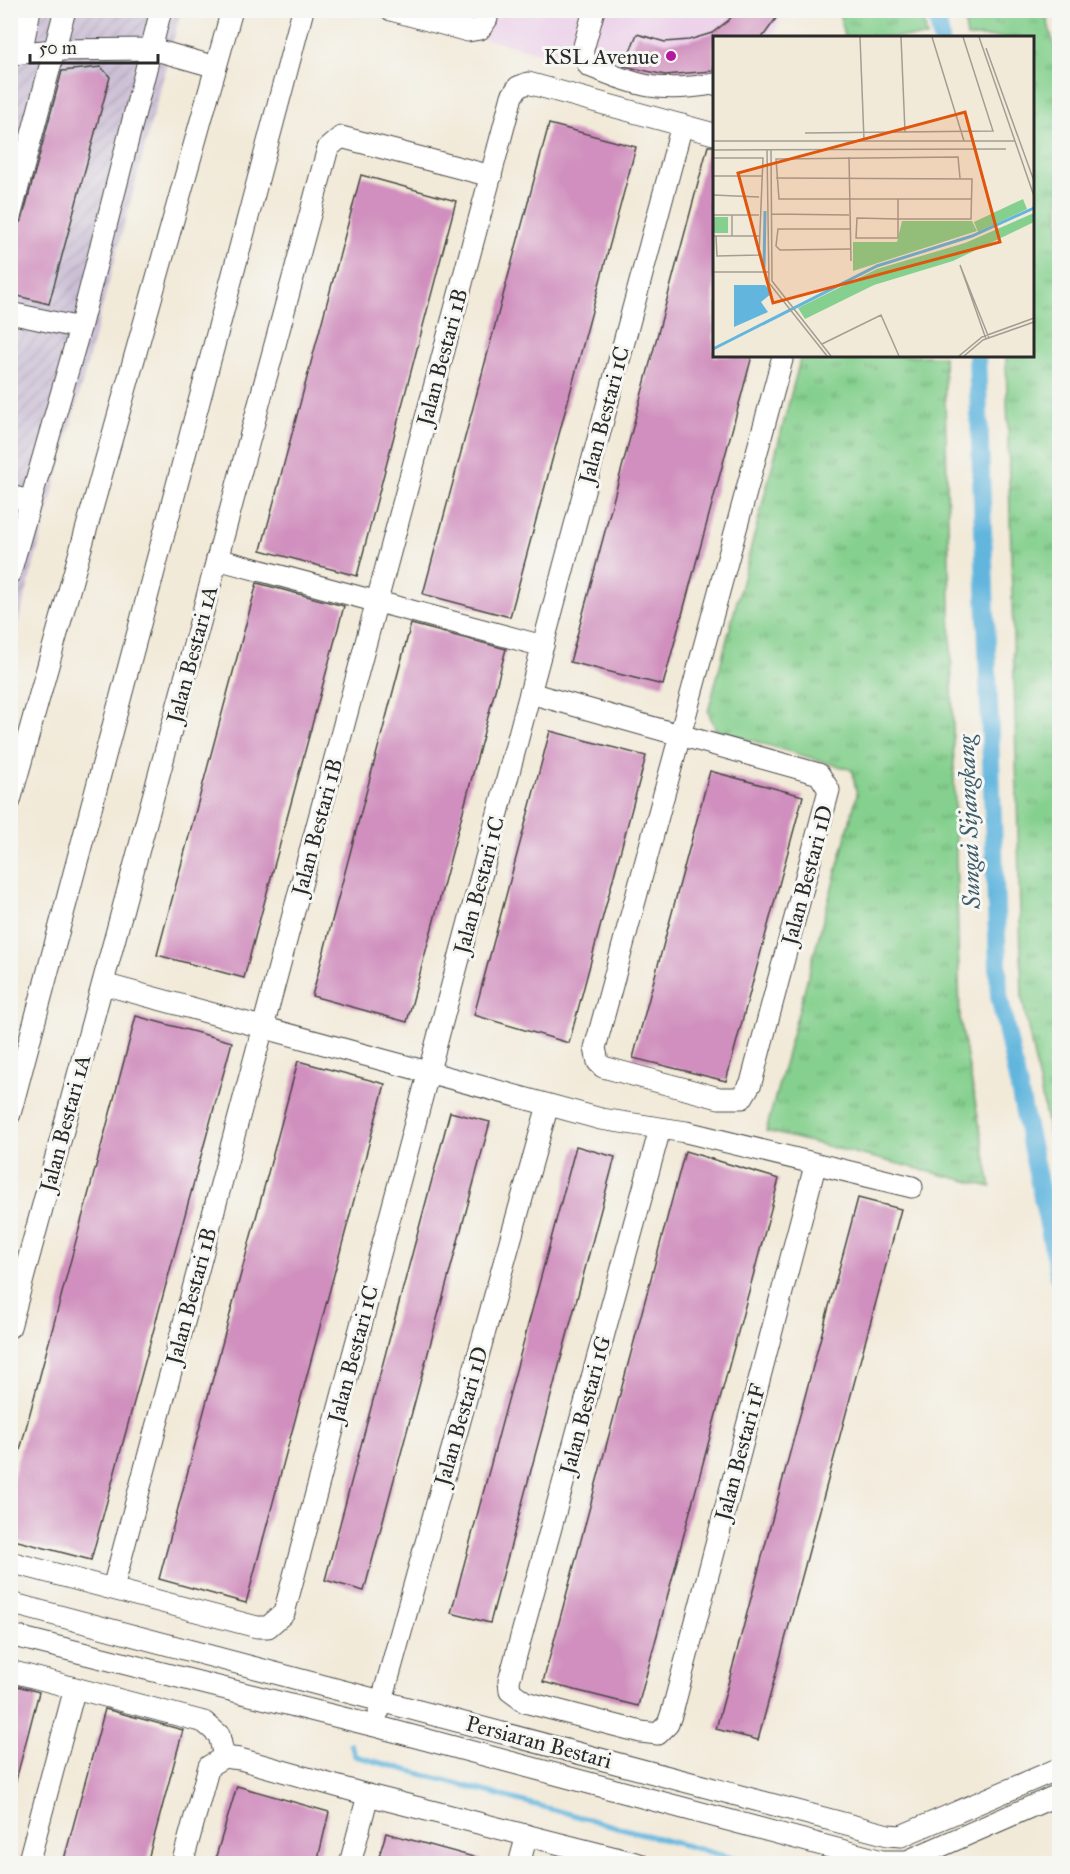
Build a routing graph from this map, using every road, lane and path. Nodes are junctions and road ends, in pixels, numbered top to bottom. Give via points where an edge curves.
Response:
1 (30, 10) edge
2 (65, 10) edge
3 (161, 10) edge
4 (232, 10) edge
5 (303, 10) edge
6 (391, 10) edge
7 (594, 10) edge
8 (487, 19) dead end
9 (152, 49) junction
10 (55, 50) junction
11 (16, 54) edge
12 (216, 67) junction
13 (713, 84) edge
14 (682, 125) junction
15 (713, 134) edge
16 (491, 176) junction
17 (10, 217) edge
18 (10, 313) edge
19 (80, 328) junction
20 (783, 357) edge
21 (20, 498) edge
22 (217, 559) junction
23 (10, 573) edge
24 (377, 601) junction
25 (543, 646) junction
26 (530, 693) junction
27 (680, 734) junction
28 (10, 801) edge
29 (103, 984) junction
30 (263, 1027) junction
31 (428, 1073) junction
32 (548, 1105) junction
33 (10, 1114) edge
34 (660, 1129) junction
35 (815, 1166) junction
36 (912, 1187) dead end
37 (10, 1328) edge
38 (10, 1562) edge
39 (113, 1588) junction
40 (10, 1603) edge
41 (10, 1635) edge
42 (10, 1671) edge
43 (75, 1688) junction
44 (382, 1700) junction
45 (375, 1726) junction
46 (658, 1734) joint
47 (224, 1757) junction
48 (1059, 1768) edge
49 (1059, 1794) edge
50 (368, 1795) junction
51 (832, 1820) junction
52 (527, 1834) junction
53 (822, 1855) edge
54 (28, 1863) edge
55 (182, 1863) edge
56 (350, 1863) edge
57 (519, 1863) edge
58 (639, 1863) edge

1 - 11 street
2 - 10 street
3 - 9 street
4 - 12 street
5 - 33 street
6 - 8 street via 468,31 480,29
7 - 13 street via 582,53 589,66 652,88 674,90
9 - 10 street
9 - 12 street
9 - 19 street
10 - 11 street
10 - 17 street
12 - 28 street
14 - 15 street
14 - 16 street, Jalan Bestari 1B via 528,83 518,87 512,96
14 - 25 street, Jalan Bestari 1C
16 - 22 street, Jalan Bestari 1A via 340,136 328,148
16 - 24 street, Jalan Bestari 1B
18 - 19 street
19 - 21 street
20 - 27 street
21 - 23 street
22 - 24 street
22 - 29 street, Jalan Bestari 1A
24 - 25 street
24 - 30 street, Jalan Bestari 1B
25 - 26 street, Jalan Bestari 1C
26 - 27 street, Jalan Bestari 1D
26 - 31 street, Jalan Bestari 1C
27 - 27 street, Jalan Bestari 1D via 819,774 829,790 751,1083 742,1098 732,1100 603,1067 595,1048
29 - 30 street
29 - 37 street, Jalan Bestari 1A
30 - 31 street
30 - 39 street, Jalan Bestari 1B
31 - 32 street
31 - 39 street, Jalan Bestari 1C via 284,1613 268,1627 257,1627
32 - 34 street
32 - 44 street, Jalan Bestari 1D
34 - 35 street
34 - 46 street, Jalan Bestari 1G via 509,1681 510,1691 525,1702
35 - 36 street
35 - 46 street, Jalan Bestari 1F via 673,1709 668,1724
38 - 39 street
40 - 44 street, Persiaran Bestari
41 - 45 street, Persiaran Bestari
42 - 43 street
43 - 47 street via 204,1722 219,1735
43 - 54 street
44 - 45 street, Jalan Bestari 1D
44 - 51 street, Persiaran Bestari
45 - 53 street, Persiaran Bestari
47 - 50 street
47 - 55 street via 209,1766
48 - 51 street, Persiaran Bestari via 901,1836
49 - 53 street, Persiaran Bestari via 907,1862
50 - 52 street
50 - 56 street
51 - 53 street
52 - 57 street
52 - 58 street

